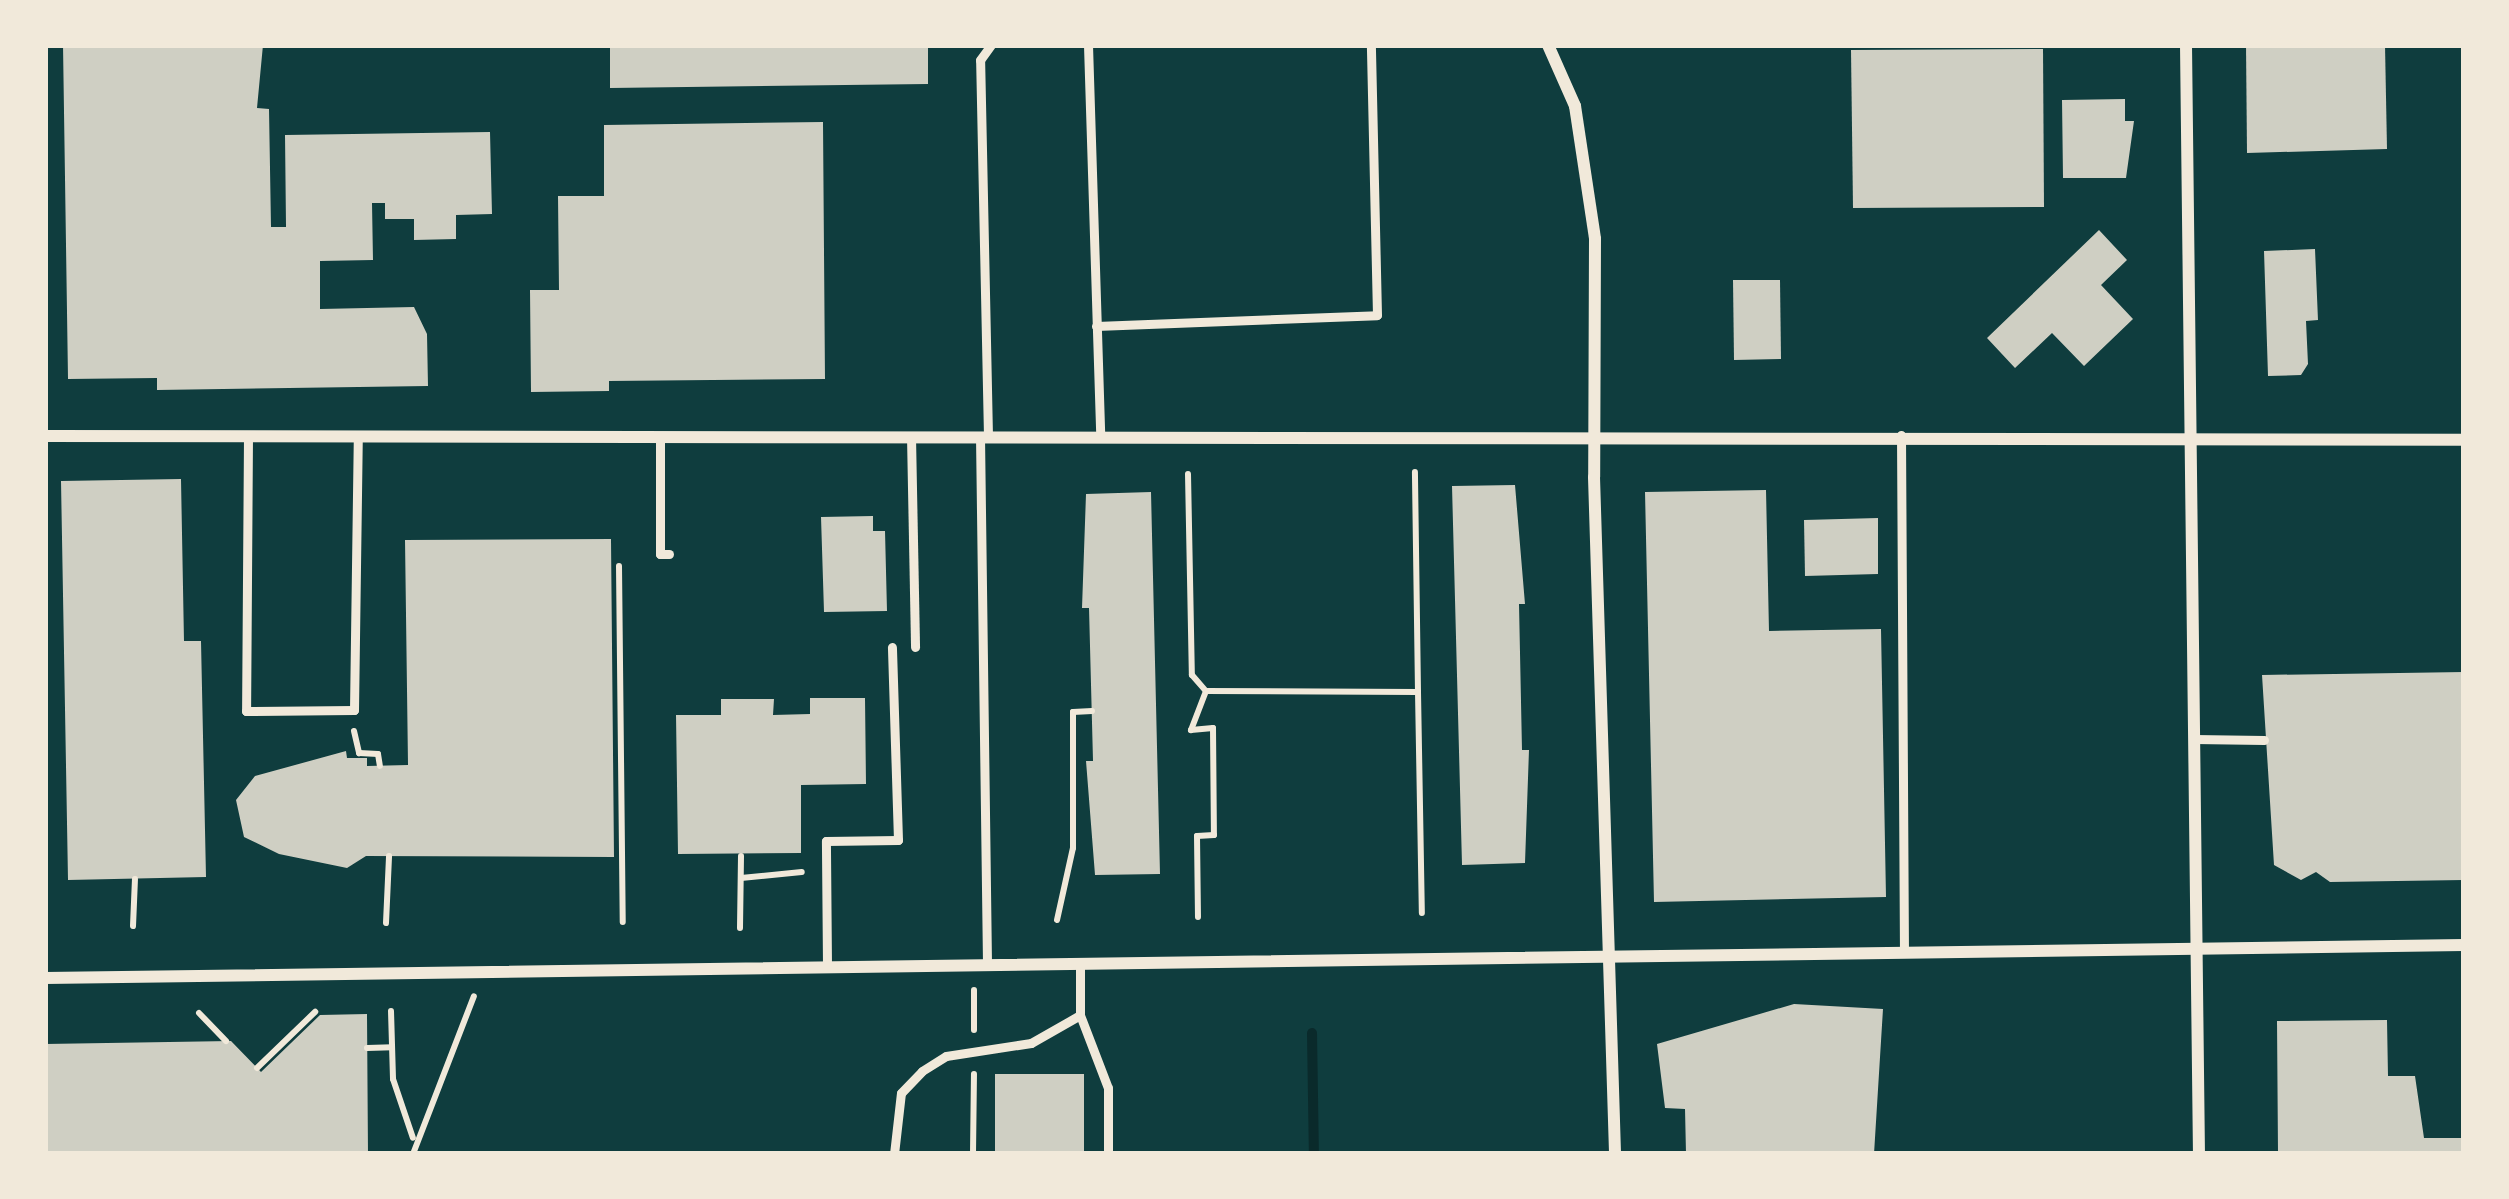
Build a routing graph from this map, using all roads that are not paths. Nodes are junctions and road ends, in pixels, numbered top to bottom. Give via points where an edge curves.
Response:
1 (992, 45) edge
2 (1088, 45) edge
3 (1371, 45) edge
4 (1548, 45) edge
5 (2186, 45) edge
6 (1096, 326) junction
7 (1901, 435) junction
8 (2191, 435) junction
9 (45, 436) edge
10 (248, 436) junction
11 (358, 436) junction
12 (660, 436) junction
13 (911, 436) junction
14 (984, 436) junction
15 (1100, 436) junction
16 (1593, 436) junction
17 (2464, 440) edge
18 (669, 554) dead end
19 (915, 646) dead end
20 (892, 647) dead end
21 (2194, 739) junction
22 (2264, 740) dead end
23 (2464, 946) edge
24 (2196, 949) junction
25 (1904, 952) junction
26 (1609, 956) junction
27 (1080, 962) junction
28 (986, 963) junction
29 (827, 964) junction
30 (45, 978) edge
31 (1080, 1015) junction
32 (894, 1154) edge
33 (1108, 1154) edge
34 (1615, 1154) edge
35 (2199, 1154) edge

1 - 14 lane via 980,60
2 - 6 lane
3 - 6 lane via 1377,316
4 - 16 street via 1575,106 1594,239
5 - 8 street
6 - 15 lane
7 - 8 street
7 - 16 street
7 - 25 lane
8 - 17 street
8 - 21 street
9 - 10 street
10 - 11 street
10 - 11 lane via 246,711 350,710
11 - 12 street
12 - 13 street
12 - 18 lane via 659,554
13 - 14 street
13 - 19 lane
14 - 15 street
14 - 28 lane
15 - 16 street
16 - 26 street
20 - 29 lane via 898,840 826,841
21 - 22 lane
21 - 24 street
23 - 24 street
24 - 25 street
24 - 35 street
25 - 26 street
26 - 27 street
26 - 34 street
27 - 28 street
27 - 31 lane
28 - 29 street
29 - 30 street
31 - 32 lane via 1031,1042 946,1056 901,1093
31 - 33 lane via 1108,1088

